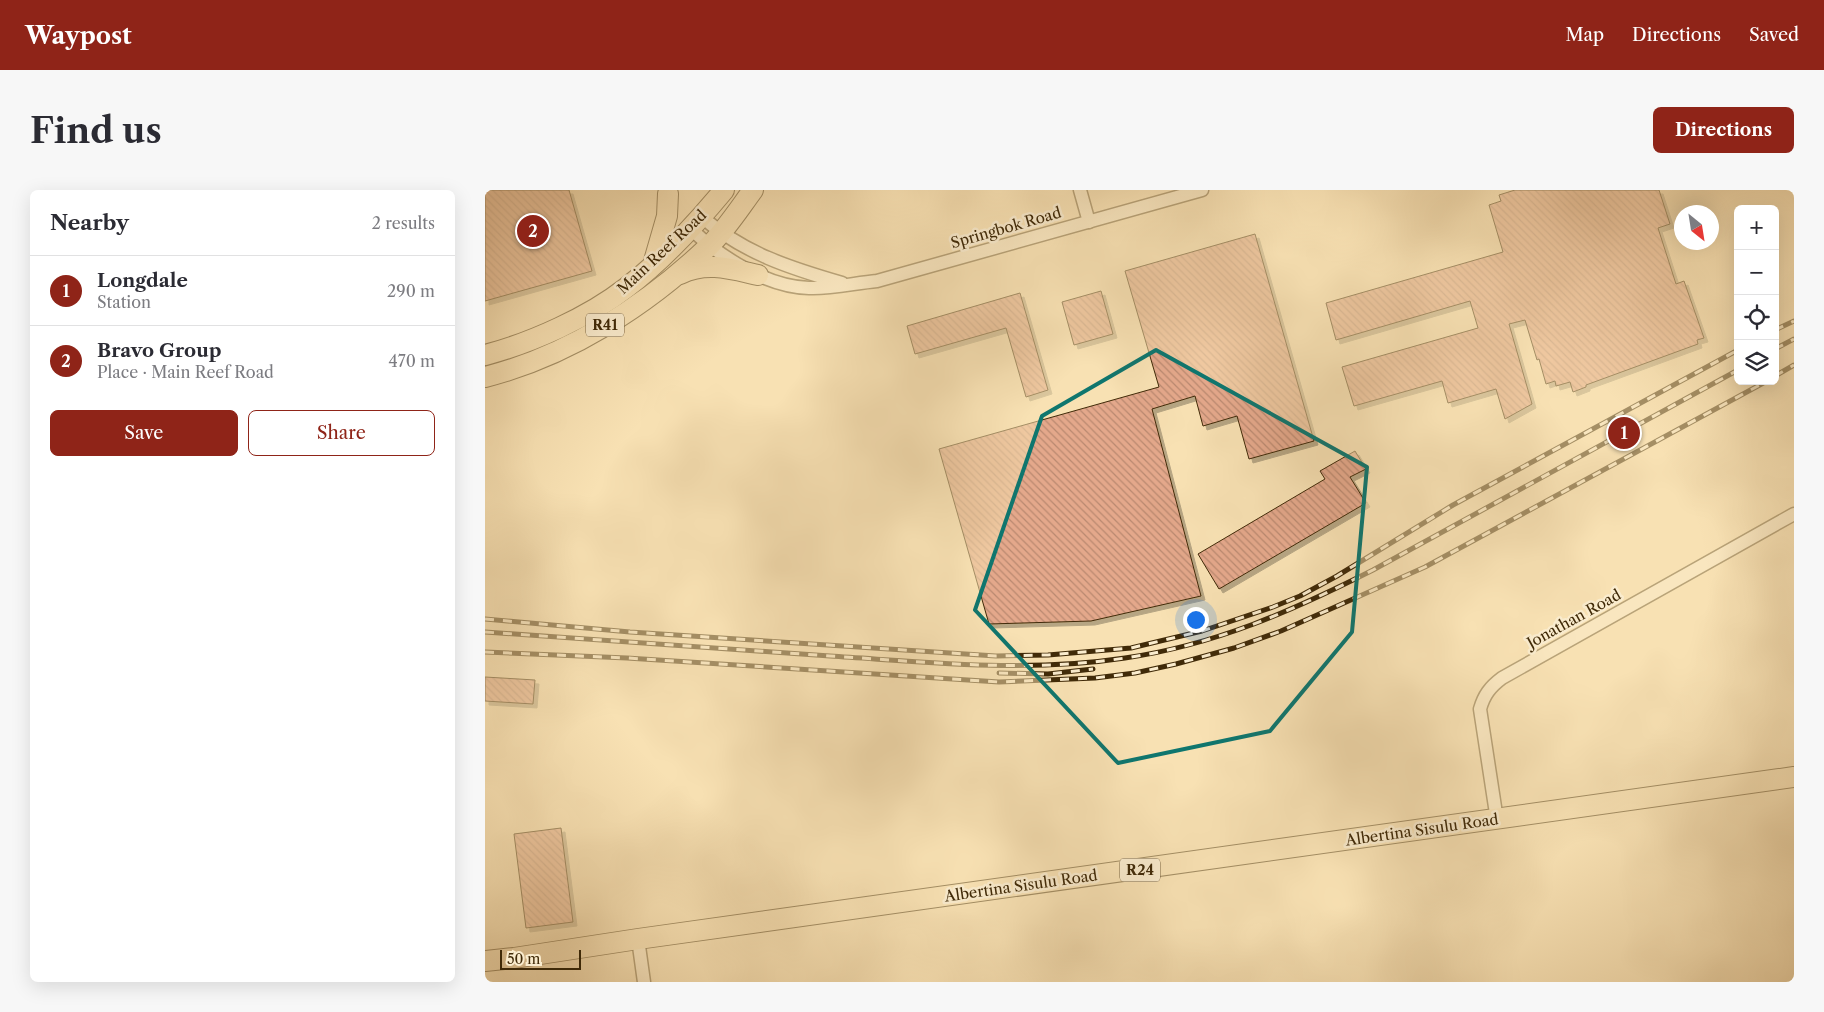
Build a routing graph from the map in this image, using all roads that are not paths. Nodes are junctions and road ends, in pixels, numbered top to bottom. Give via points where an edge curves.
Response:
1 (724, 190) edge
2 (753, 190) edge
3 (1080, 190) edge
4 (1202, 190) edge
5 (668, 194) dead end
6 (1089, 222) junction
7 (696, 223) junction
8 (714, 240) junction
9 (654, 263) junction
10 (759, 275) junction
11 (669, 280) junction
12 (846, 284) junction
13 (485, 355) edge
14 (485, 377) edge
15 (1794, 514) edge
16 (1794, 777) edge
17 (1497, 820) junction
18 (638, 940) junction
19 (485, 961) edge
20 (644, 982) edge

1 - 7 main road, Main Reef Road / R41
2 - 8 main road, Main Reef Road / R41
3 - 6 street
4 - 6 street, Springbok Road
5 - 9 main road via 667,216
6 - 12 street, Springbok Road via 877,281
7 - 8 street, Springbok Road
7 - 9 main road, Main Reef Road / R41
8 - 10 street, Springbok Road
8 - 11 main road, Main Reef Road / R41
8 - 12 street, Springbok Road via 800,272
9 - 13 main road, Main Reef Road / R41 via 627,288 592,310 557,328
10 - 11 main road via 703,266
10 - 12 street, Springbok Road via 793,287
11 - 14 main road, Main Reef Road / R41 via 633,308 568,345
15 - 17 street, Jonathan Road via 1491,686 1480,709
16 - 17 main road, Albertina Sisulu Road / R24
17 - 18 main road, Albertina Sisulu Road / R24
18 - 19 main road, Albertina Sisulu Road / R24
18 - 20 street

